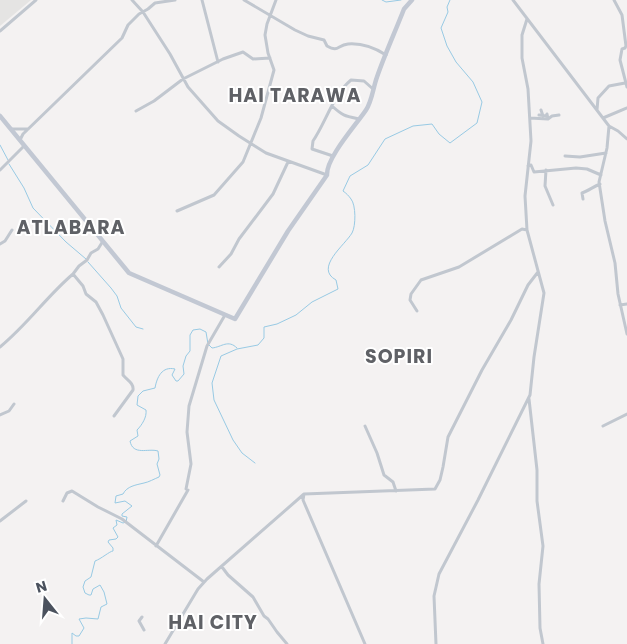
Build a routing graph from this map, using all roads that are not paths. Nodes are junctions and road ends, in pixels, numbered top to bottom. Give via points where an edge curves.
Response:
1 (36, 0) edge
2 (132, 0) edge
3 (175, 0) edge
4 (202, 0) edge
5 (244, 0) edge
6 (276, 0) edge
7 (412, 0) edge
8 (512, 0) edge
9 (614, 0) edge
10 (143, 12) junction
11 (270, 14) junction
12 (527, 20) junction
13 (0, 31) edge
14 (626, 48) edge
15 (386, 55) junction
16 (270, 58) junction
17 (218, 62) junction
18 (183, 79) junction
19 (625, 83) junction
20 (627, 87) edge
21 (373, 89) junction
22 (332, 106) junction
23 (627, 108) edge
24 (541, 110) dead end
25 (597, 110) junction
26 (136, 111) dead end
27 (559, 115) dead end
28 (545, 116) junction
29 (530, 118) junction
30 (603, 118) junction
31 (1, 119) edge
32 (359, 119) junction
33 (609, 126) junction
34 (30, 128) junction
35 (11, 129) junction
36 (627, 139) edge
37 (20, 140) junction
38 (252, 144) junction
39 (24, 145) junction
40 (606, 152) junction
41 (333, 156) junction
42 (565, 156) dead end
43 (288, 162) junction
44 (528, 166) junction
45 (0, 170) edge
46 (546, 170) junction
47 (327, 175) junction
48 (601, 175) junction
49 (600, 184) junction
50 (583, 199) dead end
51 (553, 205) dead end
52 (176, 211) dead end
53 (12, 230) dead end
54 (527, 230) junction
55 (103, 241) junction
56 (0, 244) edge
57 (219, 267) dead end
58 (538, 272) junction
59 (73, 274) junction
60 (627, 304) edge
61 (620, 305) junction
62 (418, 310) dead end
63 (225, 315) junction
64 (627, 334) edge
65 (0, 347) edge
66 (529, 399) junction
67 (14, 404) dead end
68 (627, 414) edge
69 (0, 415) edge
70 (114, 416) dead end
71 (365, 426) dead end
72 (603, 426) dead end
73 (396, 491) junction
74 (304, 494) junction
75 (63, 500) dead end
76 (26, 501) dead end
77 (0, 521) edge
78 (156, 546) junction
79 (222, 567) junction
80 (204, 582) junction
81 (142, 617) dead end
82 (144, 630) dead end
83 (165, 644) edge
84 (287, 644) edge
85 (365, 644) edge
86 (436, 644) edge
87 (543, 644) edge

1 - 13 street
2 - 10 street
3 - 10 street via 155,3
4 - 17 street
5 - 11 street
6 - 11 street
7 - 15 street via 404,9
8 - 12 street
9 - 14 street via 622,15
10 - 18 street
10 - 34 street via 128,25 122,38
11 - 15 street via 308,36 324,40 333,50 347,44 362,45
11 - 16 street via 265,35
12 - 25 street
12 - 29 street via 522,35 522,58
14 - 19 street via 622,49 620,56
15 - 21 street
16 - 17 street via 253,59 243,52
16 - 38 street via 274,70
17 - 18 street
18 - 26 street
18 - 38 street via 218,121
19 - 20 street
19 - 25 street via 609,86 598,98
21 - 22 street via 364,81 351,80
21 - 32 street via 367,110
22 - 32 street via 340,114
22 - 41 street via 312,149
23 - 30 street
24 - 28 street
25 - 30 street
27 - 28 street
28 - 29 street via 543,120
29 - 44 street
30 - 33 street
31 - 35 street
32 - 41 street
33 - 36 street
33 - 40 street
34 - 35 street
34 - 37 street
35 - 37 street
37 - 39 street
38 - 43 street
38 - 52 street via 243,162 218,191
39 - 45 street
39 - 55 street
40 - 42 street
40 - 48 street
41 - 47 street via 326,169
43 - 47 street
43 - 57 street via 273,194
44 - 46 street via 532,165 534,172
44 - 54 street via 525,196
46 - 48 street via 587,169
46 - 51 street via 545,186
47 - 63 street via 288,231 235,319
48 - 49 street
49 - 50 street via 582,193
49 - 61 street
53 - 56 street
54 - 58 street
54 - 62 street via 522,229 459,267 421,280 410,300
55 - 59 street
55 - 63 street via 129,273
58 - 66 street via 544,293
58 - 73 street via 528,285 448,437 435,489
59 - 65 street via 48,297 26,325
59 - 70 street via 98,305 123,359 123,375 133,387
60 - 61 street
61 - 64 street
63 - 78 street via 207,345 189,406 187,432 191,464 188,490
66 - 86 street via 439,574 434,596
66 - 87 street via 543,546 539,584
67 - 69 street
68 - 72 street
71 - 73 street via 384,475 393,482
73 - 74 street
74 - 79 street
74 - 85 street via 303,500
75 - 78 street via 72,491 122,519
76 - 77 street
78 - 80 street
79 - 80 street
79 - 84 street via 253,598
80 - 83 street
81 - 82 street via 139,621

